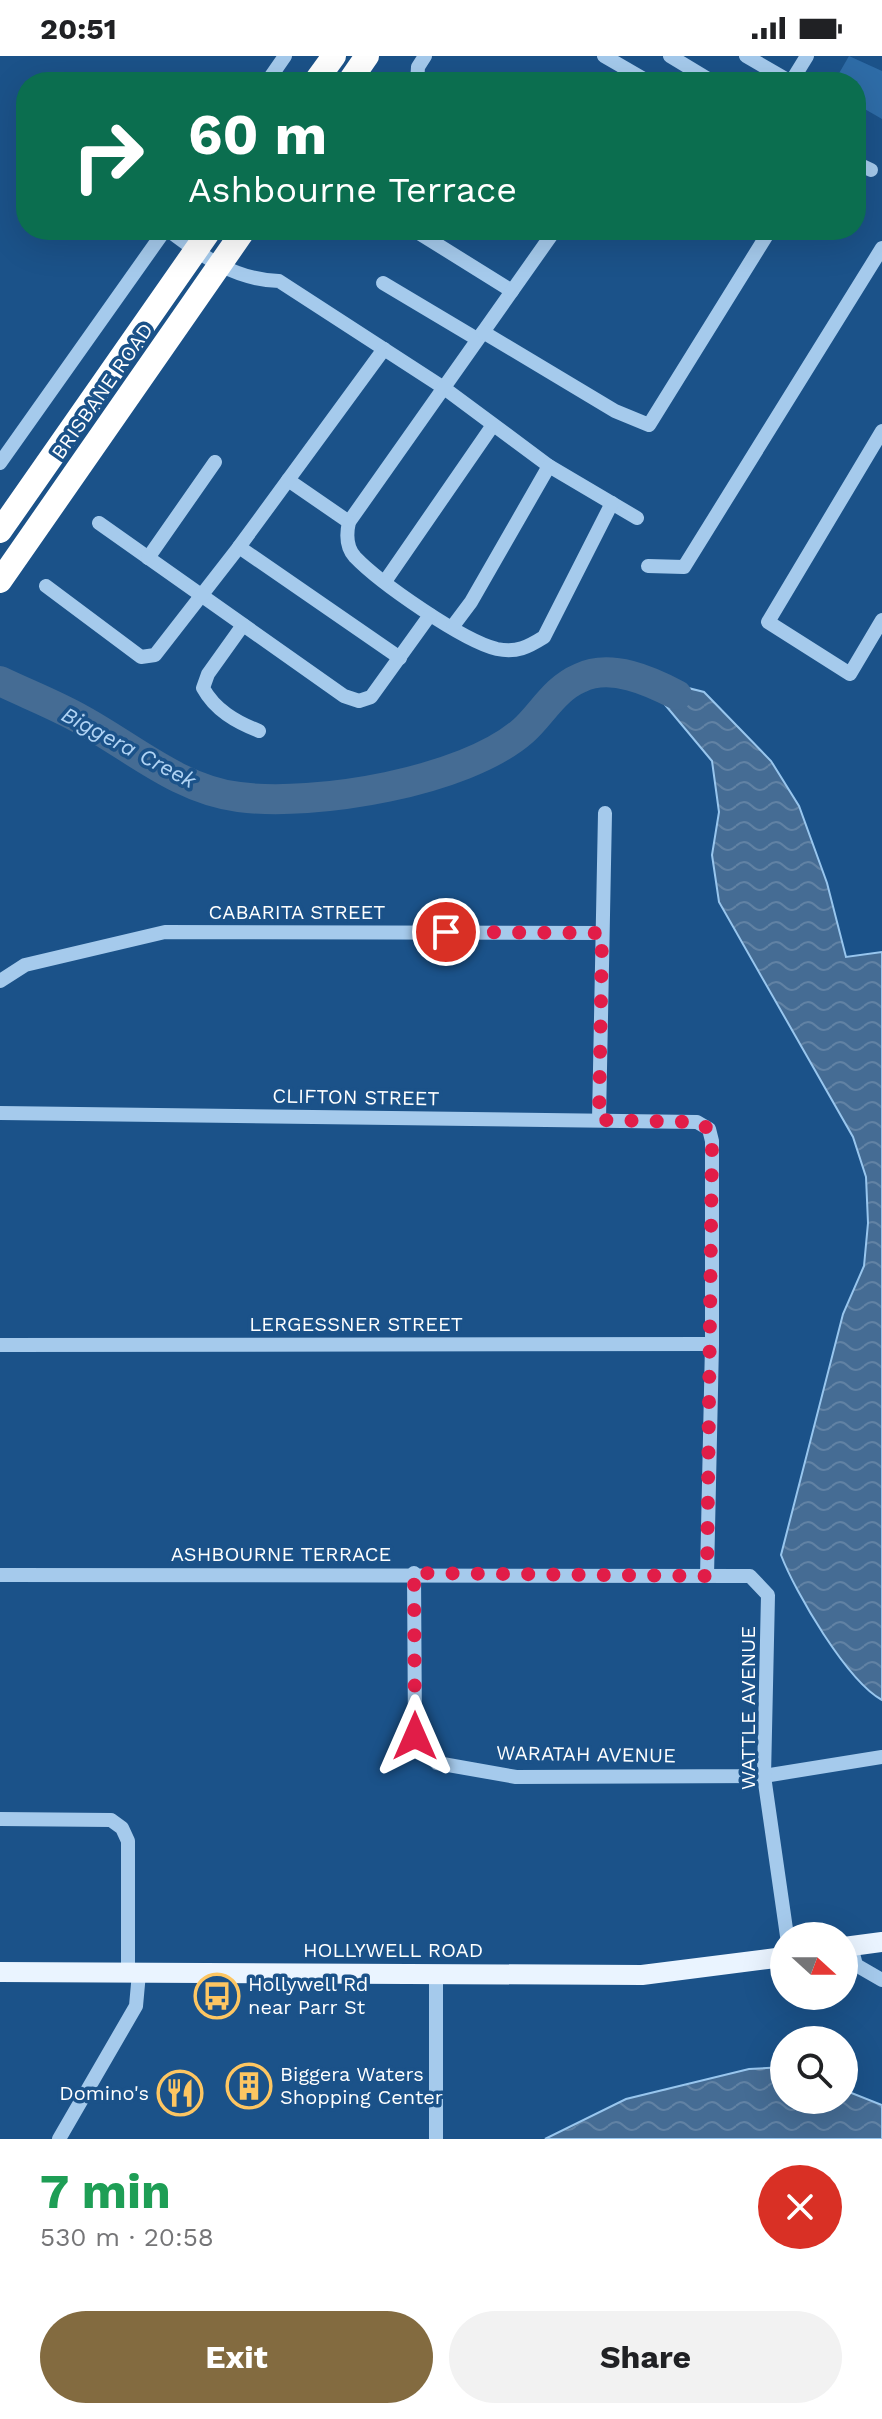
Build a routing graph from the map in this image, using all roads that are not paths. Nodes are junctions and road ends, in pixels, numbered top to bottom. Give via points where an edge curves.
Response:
1 (604, 56) edge
2 (670, 56) edge
3 (746, 56) edge
4 (632, 72) edge
5 (696, 72) edge
6 (774, 72) edge
7 (866, 168) edge
8 (871, 170) dead end
9 (159, 240) edge
10 (180, 240) edge
11 (203, 240) edge
12 (237, 240) edge
13 (430, 240) edge
14 (543, 240) edge
15 (764, 240) edge
16 (882, 248) edge
17 (195, 251) junction
18 (220, 264) junction
19 (383, 283) dead end
20 (512, 291) junction
21 (480, 336) junction
22 (384, 349) junction
23 (444, 388) junction
24 (493, 425) junction
25 (882, 431) edge
26 (215, 462) dead end
27 (0, 463) edge
28 (549, 466) junction
29 (288, 480) junction
30 (612, 503) junction
31 (637, 518) dead end
32 (349, 522) junction
33 (99, 523) dead end
34 (0, 531) edge
35 (239, 547) junction
36 (148, 558) junction
37 (648, 566) dead end
38 (386, 580) junction
39 (0, 581) edge
40 (46, 586) dead end
41 (201, 595) junction
42 (430, 615) junction
43 (882, 620) edge
44 (243, 625) junction
45 (453, 626) junction
46 (400, 658) junction
47 (259, 731) dead end
48 (605, 813) dead end
49 (602, 933) junction
50 (0, 981) edge
51 (0, 1113) edge
52 (599, 1120) junction
53 (712, 1344) junction
54 (0, 1345) edge
55 (414, 1573) junction
56 (0, 1575) edge
57 (707, 1576) junction
58 (882, 1757) edge
59 (764, 1776) junction
60 (0, 1819) edge
61 (785, 1922) edge
62 (882, 1942) edge
63 (858, 1945) edge
64 (770, 1959) edge
65 (858, 1966) edge
66 (0, 1972) edge
67 (134, 1972) junction
68 (436, 1974) junction
69 (882, 1980) edge
70 (59, 2139) edge
71 (436, 2139) edge

1 - 4 street
2 - 5 street
3 - 6 street
7 - 8 street
9 - 27 street, BRISBANE ROAD
10 - 17 street
11 - 17 highway, BRISBANE ROAD
12 - 18 highway, BRISBANE ROAD
13 - 20 street
14 - 20 street
15 - 21 street via 649,425
16 - 37 street via 684,567
17 - 18 street
17 - 34 highway, BRISBANE ROAD
18 - 22 street via 249,280 279,281
18 - 39 highway, BRISBANE ROAD
19 - 21 street
20 - 21 street
21 - 23 street
22 - 23 street
22 - 29 street
23 - 24 street
23 - 32 street
24 - 28 street
24 - 38 street
25 - 43 street via 768,622 850,674
26 - 36 street
28 - 30 street
28 - 45 street
29 - 32 street
29 - 35 street
30 - 31 street
30 - 45 street via 544,637 523,650 496,649
32 - 38 street via 345,537 354,556
33 - 36 street
35 - 41 street
35 - 46 street
36 - 41 street
38 - 42 street
40 - 41 street via 141,657 155,655
41 - 44 street
42 - 45 street
42 - 46 street
44 - 46 street via 344,696 359,701 371,697
44 - 47 street via 203,688 210,701 238,723
48 - 49 street
49 - 50 street, CABARITA STREET via 165,932 25,965
49 - 52 street
51 - 52 street, CLIFTON STREET
52 - 53 street, CLIFTON STREET via 697,1122 709,1129
53 - 54 street, LERGESSNER STREET
53 - 57 street
55 - 56 street, ASHBOURNE TERRACE
55 - 57 street, ASHBOURNE TERRACE
55 - 59 street, WARATAH AVENUE via 415,1736 437,1763 516,1777
57 - 59 street, WATTLE AVENUE via 750,1576 768,1595
58 - 59 street, WARATAH AVENUE
59 - 61 street, WATTLE AVENUE
60 - 67 street via 103,1819 122,1828 128,1841
62 - 63 main road
64 - 68 main road, HOLLYWELL ROAD via 642,1975
65 - 69 street
66 - 67 main road, HOLLYWELL ROAD
67 - 68 main road, HOLLYWELL ROAD
67 - 70 street via 136,2006
68 - 71 street

